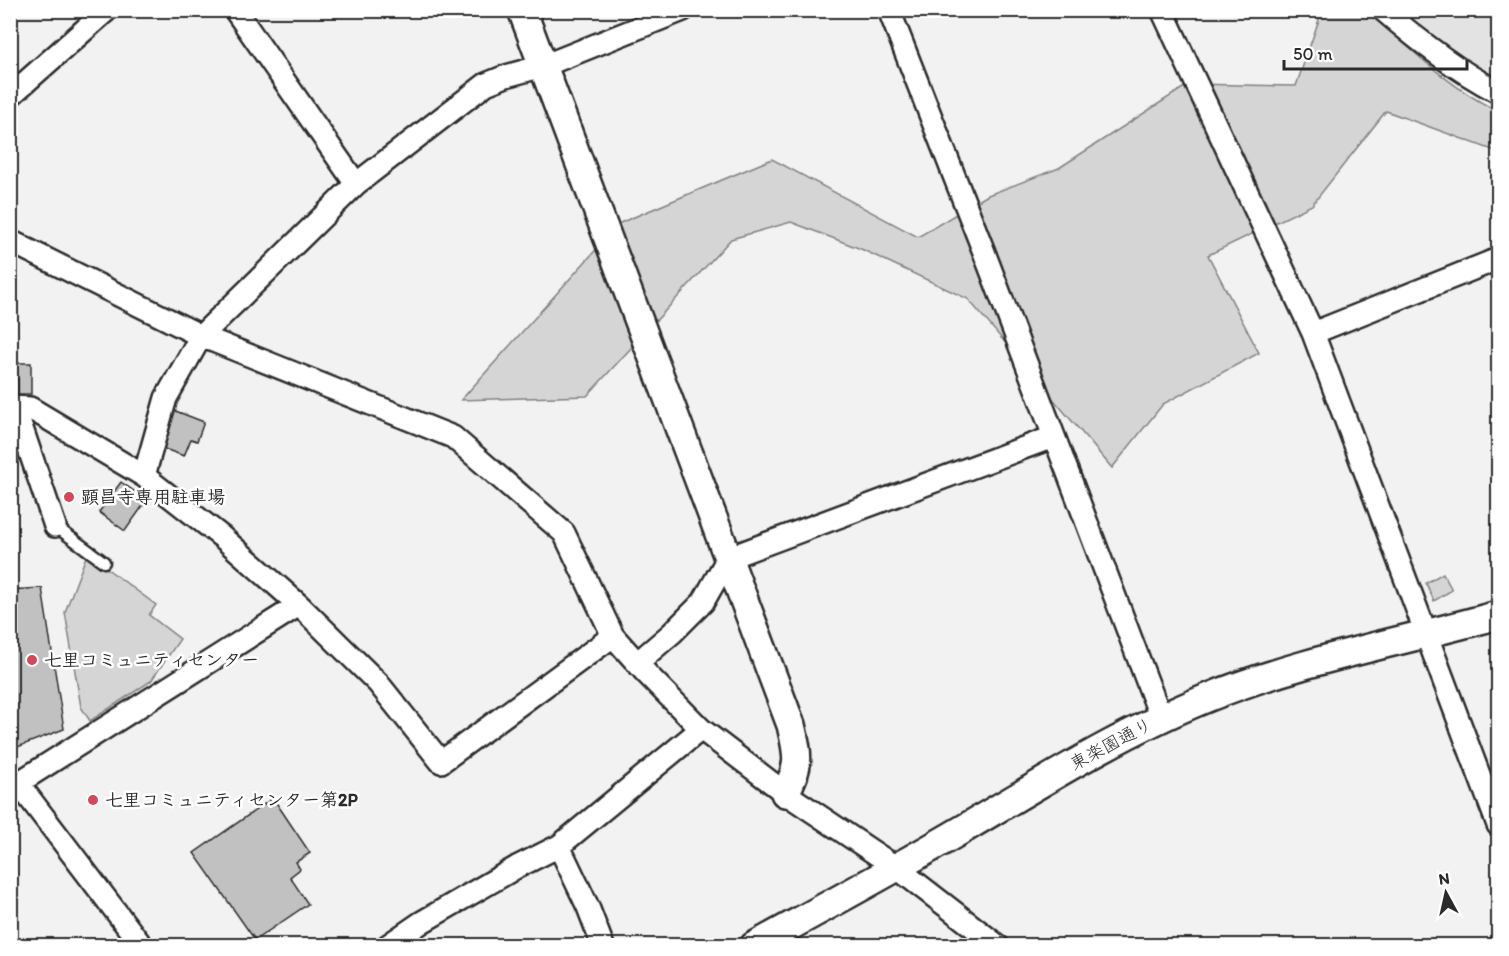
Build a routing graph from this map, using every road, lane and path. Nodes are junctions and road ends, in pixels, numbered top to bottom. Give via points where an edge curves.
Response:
1 (107, 10) edge
2 (235, 10) edge
3 (522, 10) edge
4 (683, 10) edge
5 (889, 10) edge
6 (1162, 10) edge
7 (1383, 10) edge
8 (543, 66) junction
9 (1498, 92) edge
10 (10, 96) edge
11 (356, 184) junction
12 (10, 241) edge
13 (1498, 259) edge
14 (1313, 333) junction
15 (201, 336) junction
16 (13, 407) edge
17 (1053, 437) junction
18 (144, 476) junction
19 (55, 526) joint
20 (729, 558) junction
21 (104, 562) dead end
22 (299, 605) junction
23 (1498, 615) edge
24 (1427, 635) junction
25 (613, 636) junction
26 (637, 663) junction
27 (1161, 718) junction
28 (701, 729) junction
29 (14, 783) edge
30 (785, 793) junction
31 (1498, 825) edge
32 (559, 846) junction
33 (897, 868) junction
34 (142, 945) edge
35 (387, 945) edge
36 (603, 945) edge
37 (754, 945) edge
38 (998, 945) edge

1 - 10 street
2 - 11 street
3 - 8 street
4 - 8 street
5 - 17 street
6 - 14 street
7 - 9 street via 1425,46
8 - 11 street via 486,84
8 - 20 street
11 - 15 street
12 - 15 street
13 - 14 street
14 - 24 street
15 - 18 street via 166,398
15 - 25 street via 453,437 564,533
16 - 18 street via 30,408
16 - 19 street
17 - 20 street
17 - 27 street
18 - 22 street via 222,537
19 - 21 lane
20 - 26 street via 703,602
20 - 30 street via 791,724 796,774
22 - 25 street via 378,682 441,762
22 - 29 street
23 - 24 street, 東楽園通り
24 - 27 street, 東楽園通り via 1258,680
24 - 31 street
25 - 26 street
26 - 28 street
27 - 33 street, 東楽園通り via 1070,766
28 - 30 street
28 - 32 street
29 - 34 street
30 - 33 street
32 - 35 street via 450,905
32 - 36 street
33 - 37 street, 東楽園通り
33 - 38 street

